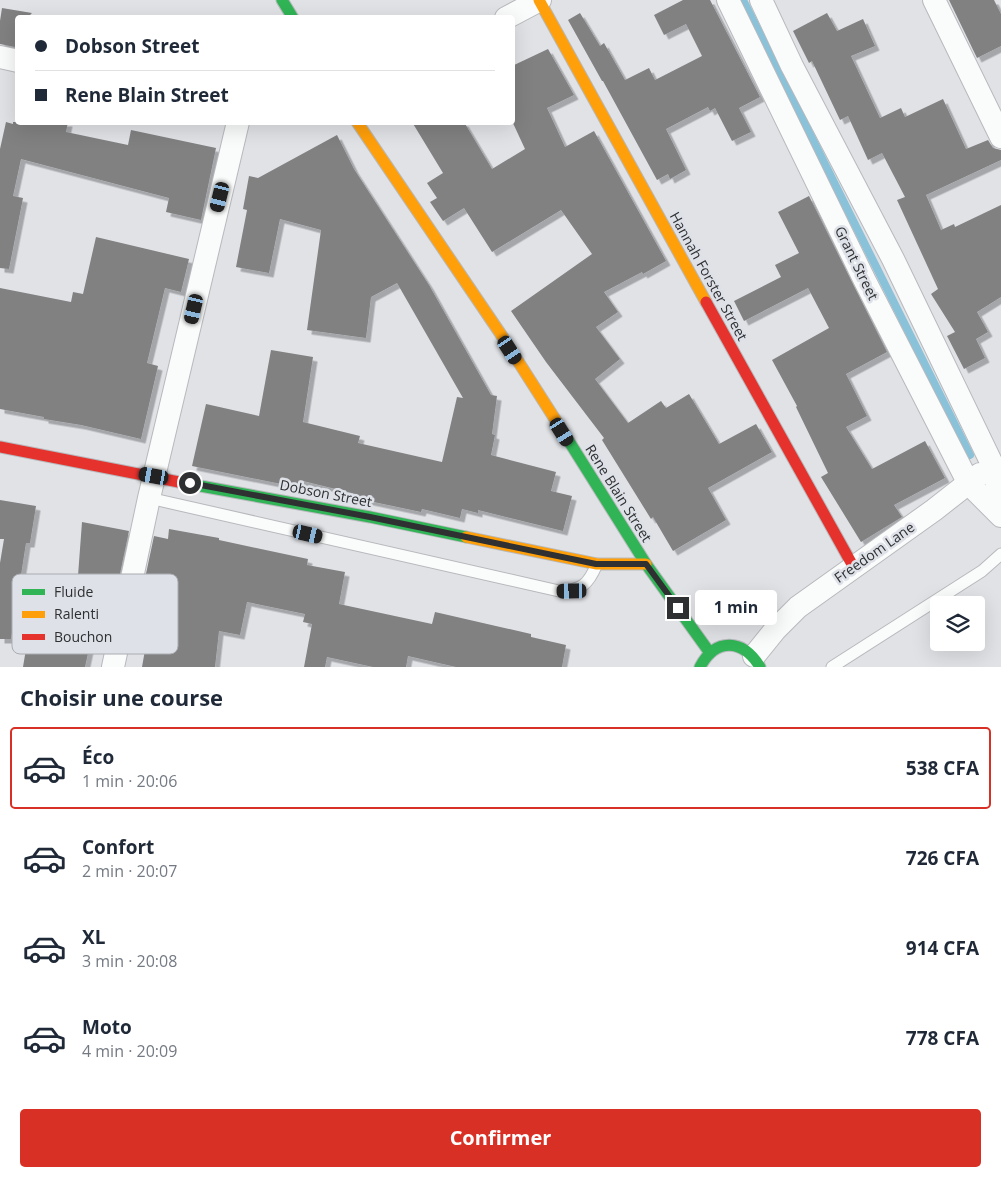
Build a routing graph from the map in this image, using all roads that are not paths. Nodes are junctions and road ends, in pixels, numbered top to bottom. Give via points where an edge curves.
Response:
1 (282, 0) edge
2 (539, 0) edge
3 (728, 0) edge
4 (761, 0) edge
5 (934, 0) edge
6 (291, 15) edge
7 (512, 15) edge
8 (0, 57) edge
9 (15, 60) edge
10 (237, 125) edge
11 (359, 125) edge
12 (1001, 137) edge
13 (0, 447) edge
14 (996, 459) edge
15 (969, 484) junction
16 (152, 487) junction
17 (1001, 503) edge
18 (1001, 516) edge
19 (1001, 554) edge
20 (596, 564) junction
21 (646, 564) junction
22 (853, 566) junction
23 (133, 574) edge
24 (710, 653) junction
25 (116, 654) edge
26 (757, 661) edge
27 (113, 667) edge
28 (700, 667) edge
29 (832, 667) edge

1 - 6 street
2 - 7 street
2 - 22 street, Hannah Forster Street
3 - 15 street, Grant Street via 865,281
4 - 14 street
5 - 12 street
8 - 9 street
10 - 16 street
11 - 21 street, Rene Blain Street via 500,333
13 - 16 street, Dobson Street
14 - 15 street, Freedom Lane
14 - 17 street
15 - 18 street, Grant Street
15 - 22 street, Freedom Lane
16 - 20 street, Dobson Street via 370,517
16 - 20 lane via 559,591 581,588 591,578
16 - 23 street
19 - 29 lane via 982,571
20 - 21 street, Dobson Street
21 - 24 street, Rene Blain Street
22 - 26 street, Freedom Lane via 798,606 775,630
24 - 26 street via 718,647 737,645
24 - 28 street
25 - 27 street

